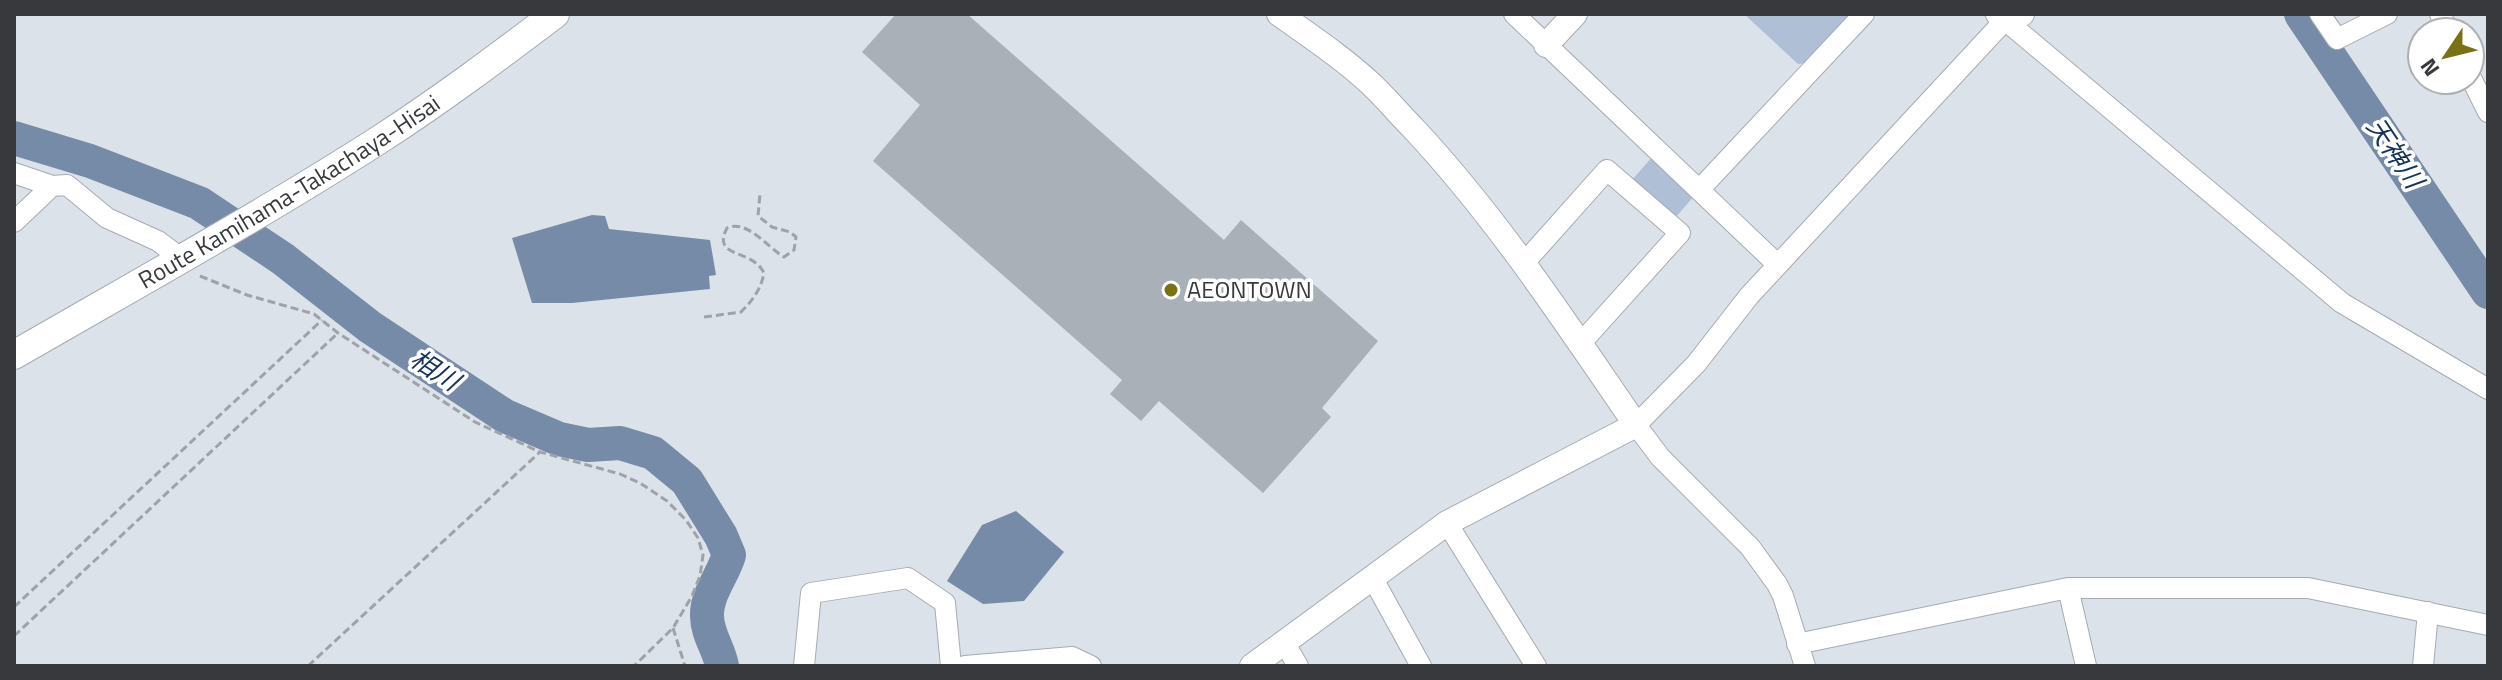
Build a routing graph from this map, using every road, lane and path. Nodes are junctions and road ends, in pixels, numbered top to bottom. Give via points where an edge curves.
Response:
1 (555, 14) edge
2 (1279, 14) edge
3 (1514, 14) edge
4 (1575, 14) edge
5 (1864, 14) edge
6 (2387, 14) edge
7 (2009, 16) edge
8 (2326, 22) edge
9 (1546, 45) junction
10 (14, 173) edge
11 (52, 186) junction
12 (1699, 190) junction
13 (760, 194) dead end
14 (14, 222) edge
15 (182, 259) junction
16 (1524, 263) junction
17 (1778, 265) junction
18 (704, 317) dead end
19 (322, 320) junction
20 (338, 333) junction
21 (1580, 344) junction
22 (14, 355) edge
23 (2488, 389) edge
24 (1636, 425) junction
25 (540, 452) junction
26 (1447, 523) junction
27 (1372, 577) junction
28 (2068, 588) junction
29 (14, 607) edge
30 (2428, 612) junction
31 (2488, 625) edge
32 (673, 628) junction
33 (14, 636) edge
34 (1284, 642) junction
35 (1797, 644) junction
36 (308, 666) edge
37 (634, 666) edge
38 (685, 666) edge
39 (804, 666) edge
40 (951, 666) edge
41 (965, 666) edge
42 (1091, 666) edge
43 (1252, 666) edge
44 (1298, 666) edge
45 (1421, 666) edge
46 (1536, 666) edge
47 (1805, 666) edge
48 (2086, 666) edge
49 (2423, 666) edge

1 - 15 main road, Route Kamihama-Takachaya-Hisai via 431,105
2 - 16 street via 1372,85 1478,201
3 - 9 street
4 - 9 street
5 - 12 street
6 - 8 street via 2337,39
7 - 17 street
7 - 23 street via 2342,303
9 - 12 street
10 - 11 street
11 - 14 street
11 - 15 street via 67,185 107,218 158,241
12 - 17 street
13 - 18 path via 758,216 796,237 794,250 784,257 746,228 727,228 725,245 756,261 764,273 762,281 741,312
15 - 19 path via 202,278
15 - 22 main road, Route Kamihama-Takachaya-Hisai
16 - 21 street
16 - 21 street via 1607,170 1680,233
17 - 24 street via 1696,364
19 - 20 path
19 - 29 path
20 - 25 path via 475,422
20 - 33 path
21 - 24 street
24 - 26 street
24 - 35 street via 1660,457 1750,547 1783,596
25 - 32 path via 640,483 686,520 703,555 692,596
25 - 36 path
26 - 27 street
26 - 46 street
27 - 34 street
27 - 45 street
28 - 30 street via 2308,588
28 - 35 street
28 - 48 street
30 - 31 street
30 - 49 street
32 - 37 path
32 - 38 path
34 - 43 street
34 - 44 street
35 - 47 street
39 - 40 street via 811,593 908,578 945,603
41 - 42 street via 1072,657

